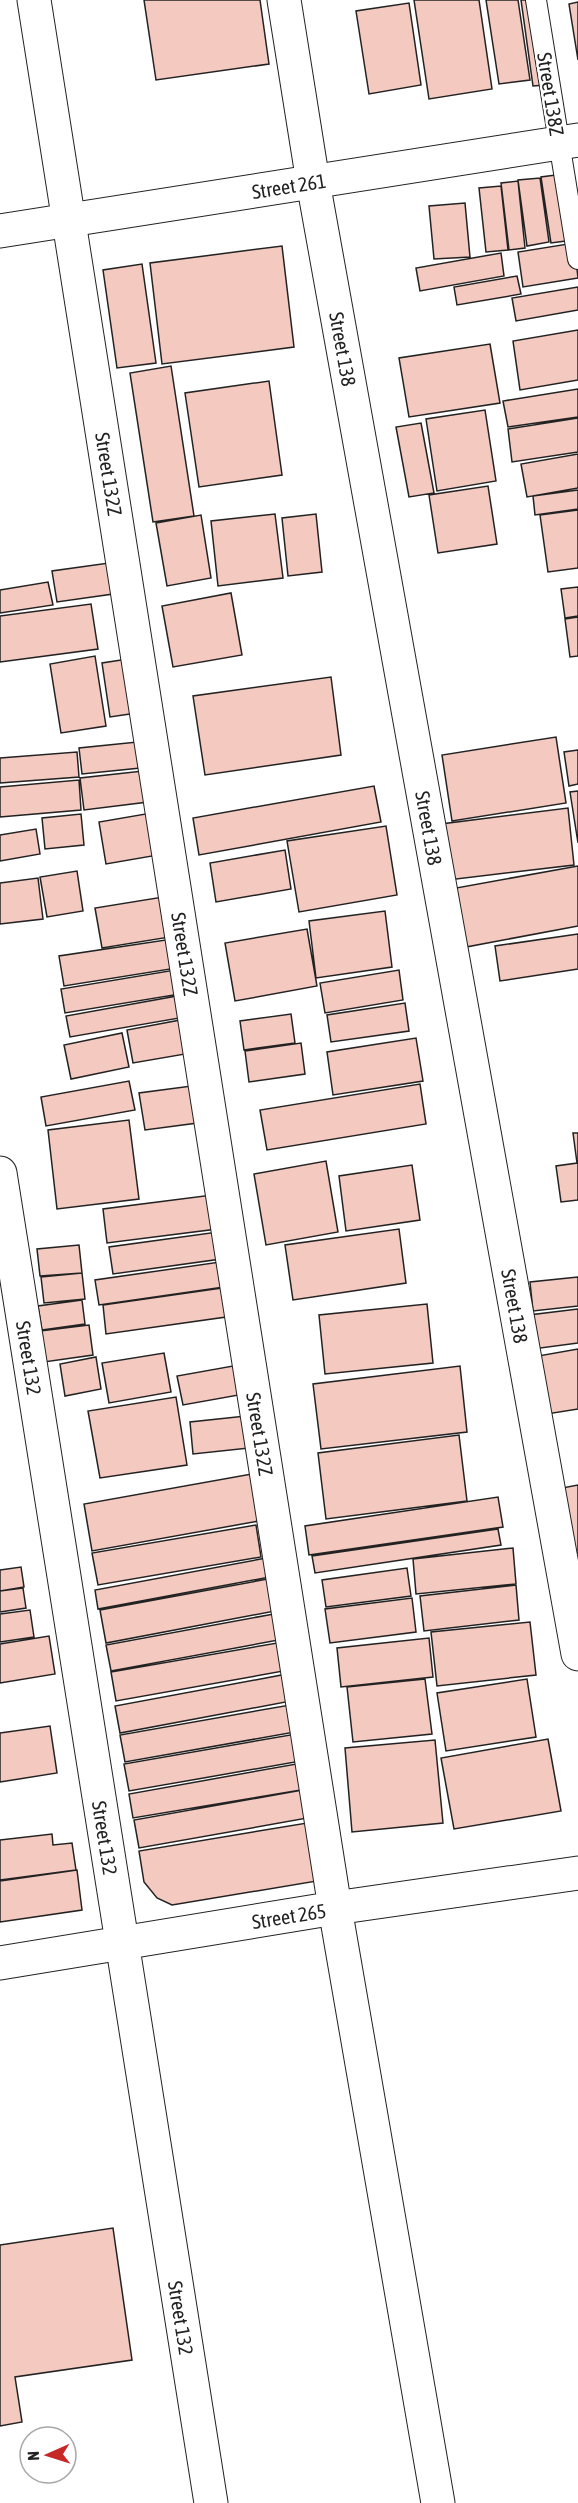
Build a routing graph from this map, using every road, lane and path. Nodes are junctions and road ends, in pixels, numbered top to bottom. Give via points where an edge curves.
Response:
1 (34, 0) edge
2 (284, 0) edge
3 (536, 0) edge
4 (569, 142) edge
5 (313, 182) junction
6 (69, 220) junction
7 (0, 231) edge
8 (578, 258) edge
9 (0, 1173) edge
10 (578, 1654) edge
11 (578, 1873) edge
12 (335, 1908) junction
13 (122, 1943) junction
14 (0, 1963) edge
15 (211, 2503) edge
16 (438, 2503) edge

1 - 6 street, Street 132Z
2 - 5 street, Street 138
3 - 4 lane, Street 138Z
4 - 5 street, Street 261
4 - 8 lane, Street 138Z
5 - 6 street, Street 261
5 - 10 street, Street 138
6 - 7 street, Street 261
6 - 12 street, Street 132Z
9 - 13 street, Street 132
11 - 12 street, Street 265
12 - 13 street, Street 265
12 - 16 street, Street 132Z
13 - 14 street, Street 265
13 - 15 street, Street 132

